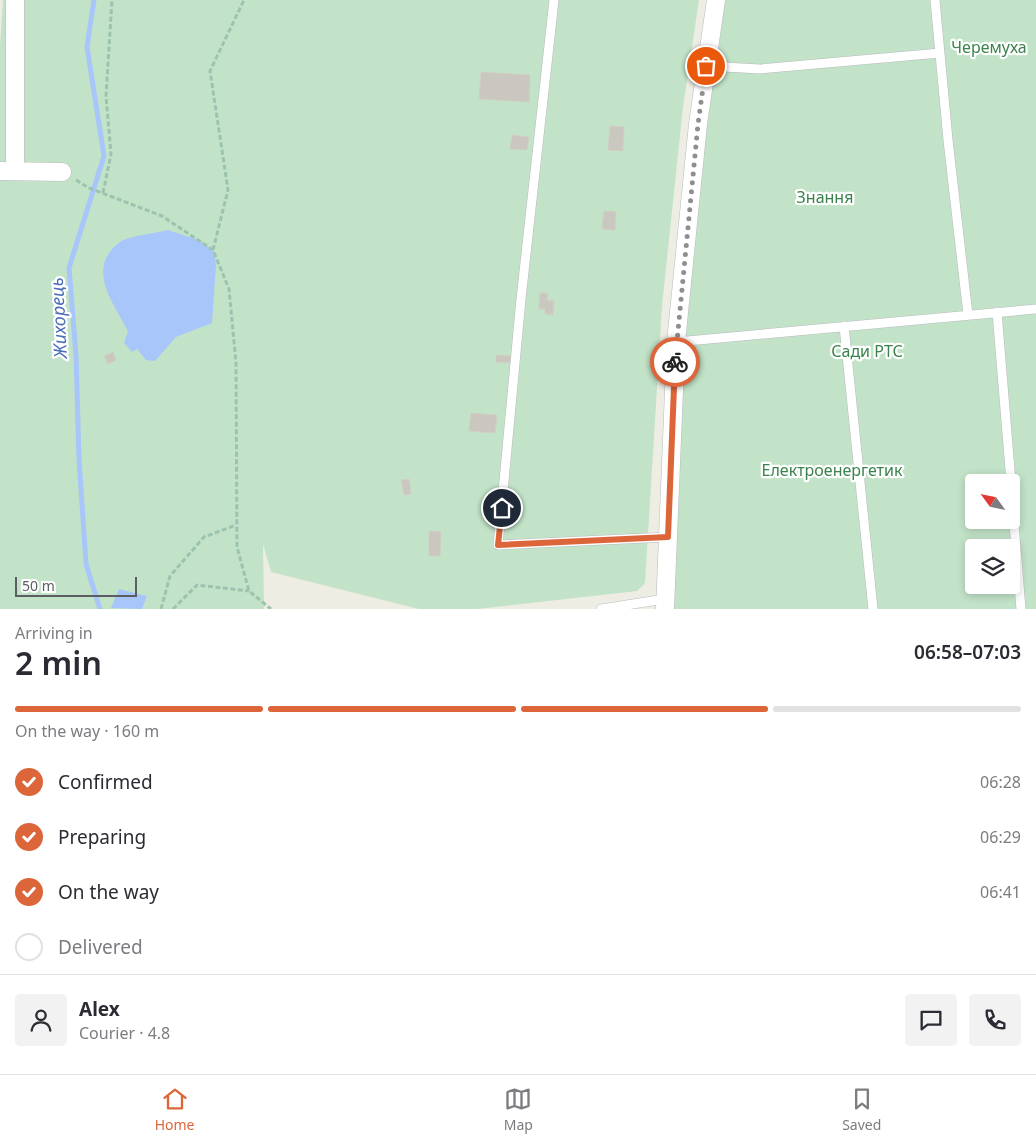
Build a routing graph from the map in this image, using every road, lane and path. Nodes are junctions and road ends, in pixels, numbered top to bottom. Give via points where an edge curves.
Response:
1 (14, 0) edge
2 (112, 0) edge
3 (244, 0) edge
4 (554, 0) edge
5 (716, 0) edge
6 (935, 0) edge
7 (940, 53) junction
8 (706, 66) junction
9 (8, 171) edge
10 (62, 172) dead end
11 (89, 188) dead end
12 (103, 193) junction
13 (213, 250) junction
14 (1036, 308) edge
15 (997, 312) junction
16 (968, 315) junction
17 (844, 326) junction
18 (676, 342) junction
19 (1010, 474) edge
20 (236, 525) junction
21 (1014, 529) edge
22 (668, 537) junction
23 (249, 592) junction
24 (664, 604) edge
25 (161, 609) edge
26 (173, 609) edge
27 (271, 609) edge
28 (602, 609) edge
29 (873, 609) edge
30 (1021, 609) edge

1 - 9 street
2 - 12 path via 106,96 111,154
3 - 13 path via 210,71 228,190
4 - 22 lane via 498,545
5 - 8 street
6 - 7 lane
7 - 8 lane via 760,69
7 - 16 lane
8 - 18 street
9 - 10 street
11 - 12 path
12 - 13 path via 162,216
13 - 20 path via 229,289 236,363
14 - 15 lane
15 - 16 lane
15 - 19 lane
16 - 17 lane
17 - 18 lane
17 - 29 lane
18 - 22 street
20 - 23 path via 237,547
20 - 25 path via 204,537 170,576
21 - 30 lane
22 - 24 street
23 - 26 path via 197,585
23 - 27 path
24 - 28 lane

